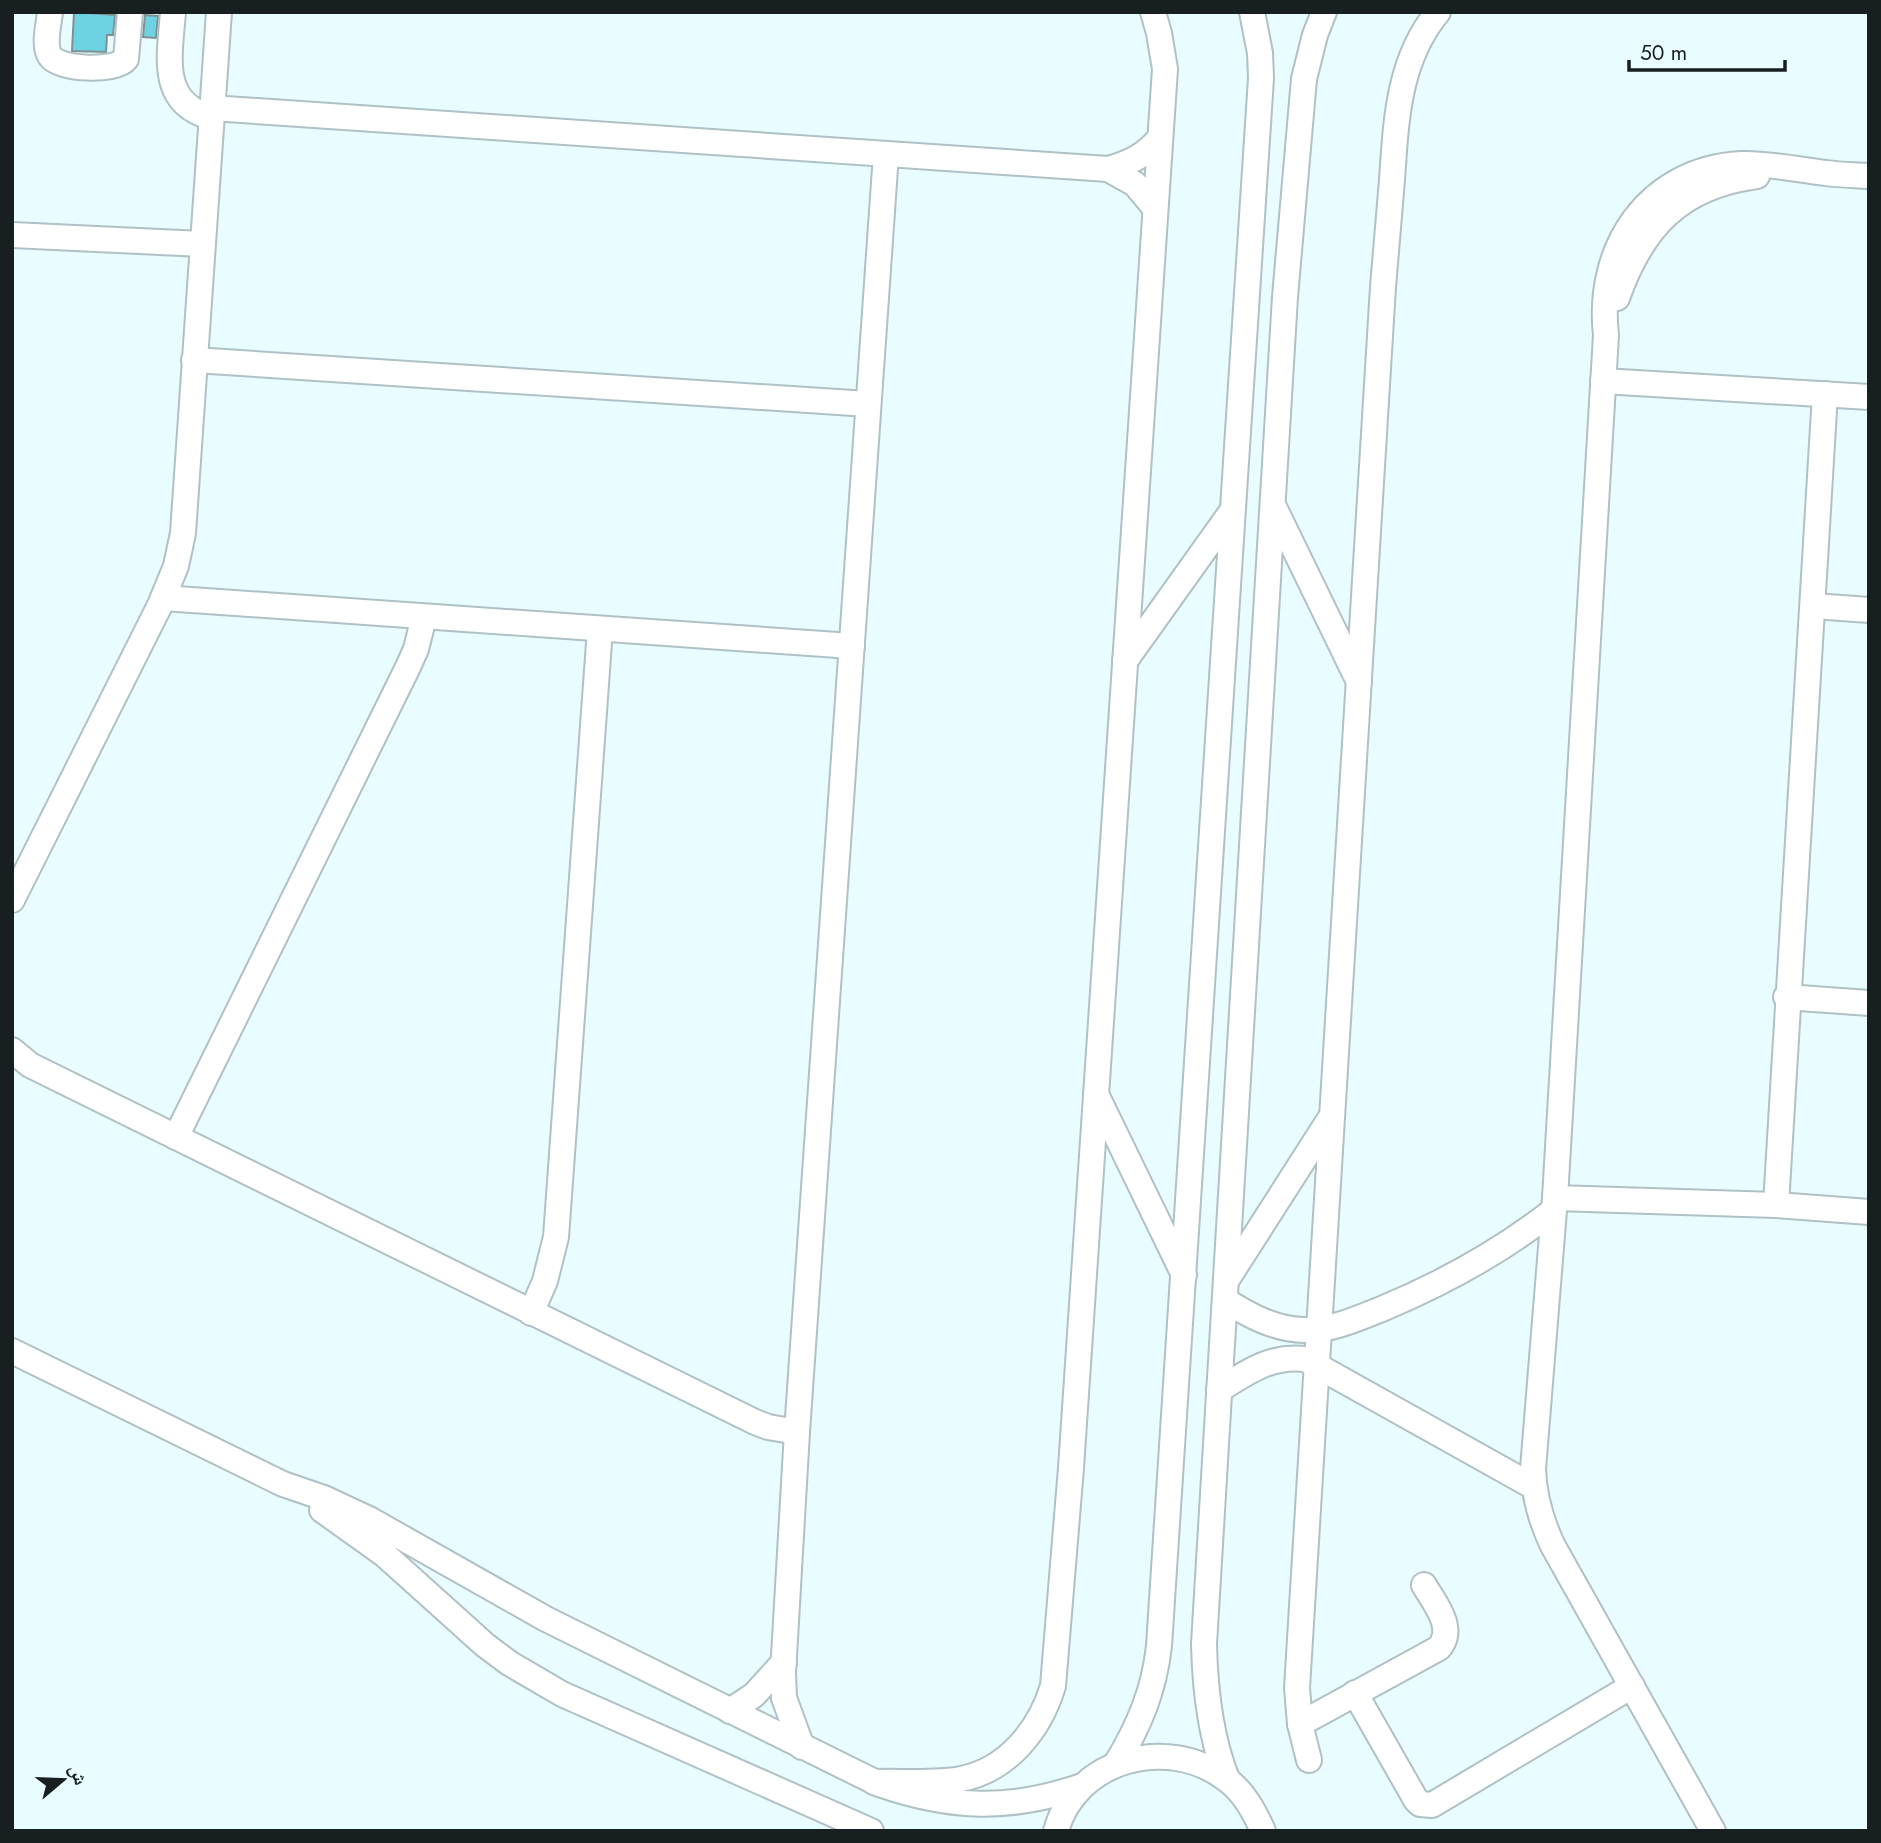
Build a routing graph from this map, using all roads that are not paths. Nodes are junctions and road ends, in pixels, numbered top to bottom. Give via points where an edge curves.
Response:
1 (50, 12) edge
2 (130, 12) edge
3 (173, 12) edge
4 (219, 12) edge
5 (1153, 12) edge
6 (1252, 12) edge
7 (1324, 12) edge
8 (1438, 12) edge
9 (212, 112) junction
10 (1160, 138) junction
11 (886, 154) junction
12 (1108, 169) junction
13 (1869, 176) edge
14 (1155, 208) junction
15 (12, 235) edge
16 (202, 244) junction
17 (194, 360) junction
18 (1603, 382) junction
19 (1825, 394) junction
20 (1869, 397) edge
21 (868, 404) junction
22 (1273, 506) junction
23 (1232, 511) junction
24 (163, 598) junction
25 (1814, 606) junction
26 (1869, 611) edge
27 (424, 617) junction
28 (600, 629) junction
29 (852, 646) junction
30 (1124, 662) junction
31 (1360, 683) junction
32 (12, 900) edge
33 (1786, 997) junction
34 (1869, 1003) edge
35 (18, 1059) edge
36 (1096, 1093) junction
37 (1334, 1114) junction
38 (176, 1138) junction
39 (1555, 1204) junction
40 (1776, 1205) junction
41 (1869, 1212) edge
42 (1185, 1276) junction
43 (1225, 1290) junction
44 (531, 1313) junction
45 (1320, 1330) junction
46 (12, 1351) edge
47 (1318, 1365) junction
48 (1219, 1390) junction
49 (797, 1432) junction
50 (284, 1484) junction
51 (1534, 1487) junction
52 (1424, 1585) dead end
53 (784, 1662) junction
54 (1632, 1686) junction
55 (1355, 1693) junction
56 (730, 1711) junction
57 (1300, 1724) junction
58 (802, 1747) junction
59 (1309, 1760) dead end
60 (1116, 1764) junction
61 (1227, 1779) junction
62 (874, 1782) junction
63 (1083, 1786) junction
64 (871, 1831) edge
65 (1056, 1831) edge
66 (1263, 1831) edge
67 (1713, 1831) edge

1 - 2 street via 48,51 55,62 108,68 125,59
3 - 9 street via 172,83 187,106
4 - 9 street
5 - 10 street via 1165,69
6 - 23 street via 1261,79
7 - 22 street via 1304,79
8 - 31 street via 1414,49 1397,112
9 - 11 street
9 - 16 street
10 - 12 street via 1135,160
10 - 14 street
11 - 12 street
11 - 21 street
12 - 14 street via 1135,184
13 - 18 street via 1827,173 1744,178 1710,187 1681,202 1655,225 1627,271 1606,335
14 - 30 street
15 - 16 street
16 - 17 street
17 - 21 street
17 - 24 street via 183,533
18 - 19 street
18 - 39 street
19 - 20 street
19 - 25 street
21 - 29 street
22 - 31 street
22 - 43 street
23 - 30 street
23 - 42 street
24 - 27 street
24 - 32 street
25 - 26 street
25 - 33 street
27 - 28 street
27 - 38 street via 408,667
28 - 29 street
28 - 44 street via 556,1237
29 - 49 street
30 - 36 street
31 - 37 street
33 - 34 street
33 - 40 street
35 - 38 street
36 - 42 street
36 - 62 street via 1071,1468 1048,1702 1022,1744 978,1774 961,1779
37 - 43 street
37 - 45 street
38 - 44 street
39 - 40 street
39 - 45 street via 1497,1252 1437,1284
39 - 51 street
40 - 41 street
42 - 60 street via 1157,1668 1145,1711
43 - 45 street via 1242,1311 1280,1327
43 - 48 street
44 - 49 street via 755,1422
45 - 47 street
46 - 50 street
47 - 48 street via 1305,1359 1277,1359
47 - 51 street
47 - 57 street via 1297,1688
48 - 61 street via 1204,1644 1208,1707
49 - 53 street
50 - 56 street via 369,1519 546,1619
50 - 64 street via 385,1555 485,1645 535,1679
51 - 54 street via 1539,1514 1553,1546
52 - 55 street via 1447,1628 1444,1642
53 - 56 street via 754,1695
53 - 58 street via 784,1698
54 - 55 street via 1432,1805 1416,1800
54 - 67 street
55 - 57 street
56 - 58 street
57 - 59 street
58 - 62 street
60 - 61 street via 1174,1756 1193,1760
60 - 63 street
61 - 66 street via 1254,1811
62 - 63 street via 964,1805 1016,1802
63 - 65 street via 1068,1804

